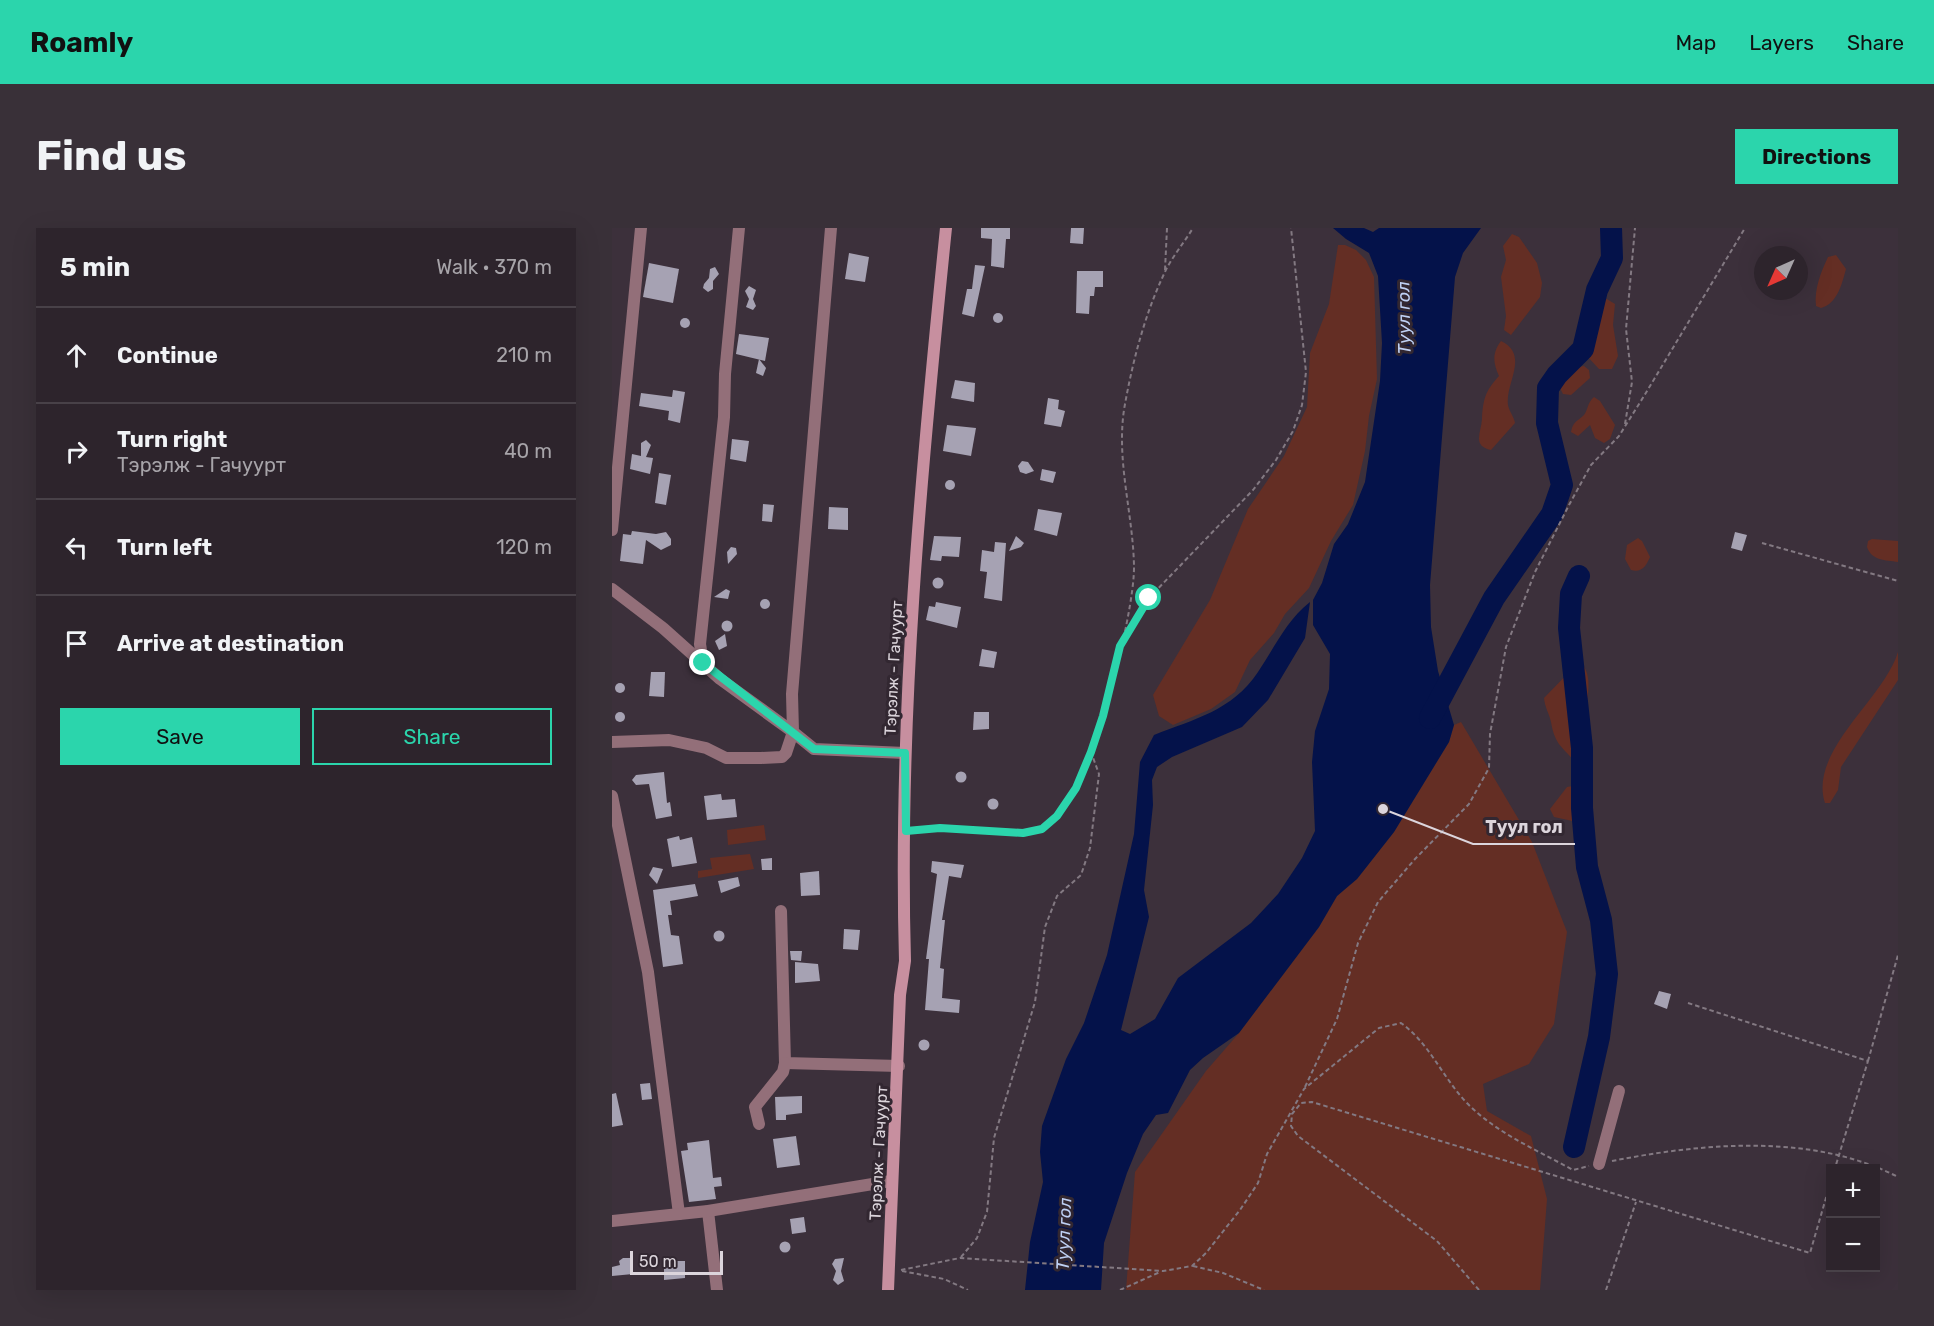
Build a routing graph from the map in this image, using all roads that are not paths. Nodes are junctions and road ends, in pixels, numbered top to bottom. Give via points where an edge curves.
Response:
1 (641, 228) edge
2 (739, 228) edge
3 (831, 228) edge
4 (946, 228) edge
5 (612, 530) edge
6 (612, 589) edge
7 (703, 663) junction
8 (793, 732) junction
9 (612, 742) edge
10 (905, 753) junction
11 (612, 796) edge
12 (780, 911) dead end
13 (785, 1063) junction
14 (899, 1066) junction
15 (1619, 1091) dead end
16 (759, 1124) dead end
17 (1599, 1164) road end
18 (891, 1181) junction
19 (708, 1212) junction
20 (679, 1214) junction
21 (612, 1221) edge
22 (717, 1290) edge
23 (888, 1290) edge

1 - 5 street
2 - 7 street via 700,644
3 - 8 street via 792,694
4 - 10 main road, Тэрэлж - Гачуурт via 914,589
6 - 7 street
7 - 8 street
8 - 9 street via 782,757 726,758 706,748 669,740
8 - 10 street via 814,749
10 - 14 main road, Тэрэлж - Гачуурт via 905,961 900,995
11 - 20 street via 648,972
12 - 13 street
13 - 14 street
13 - 16 street via 783,1072 756,1107
14 - 18 main road, Тэрэлж - Гачуурт
15 - 17 street
18 - 19 street
18 - 23 main road, Тэрэлж - Гачуурт
19 - 20 street
19 - 22 street
20 - 21 street

